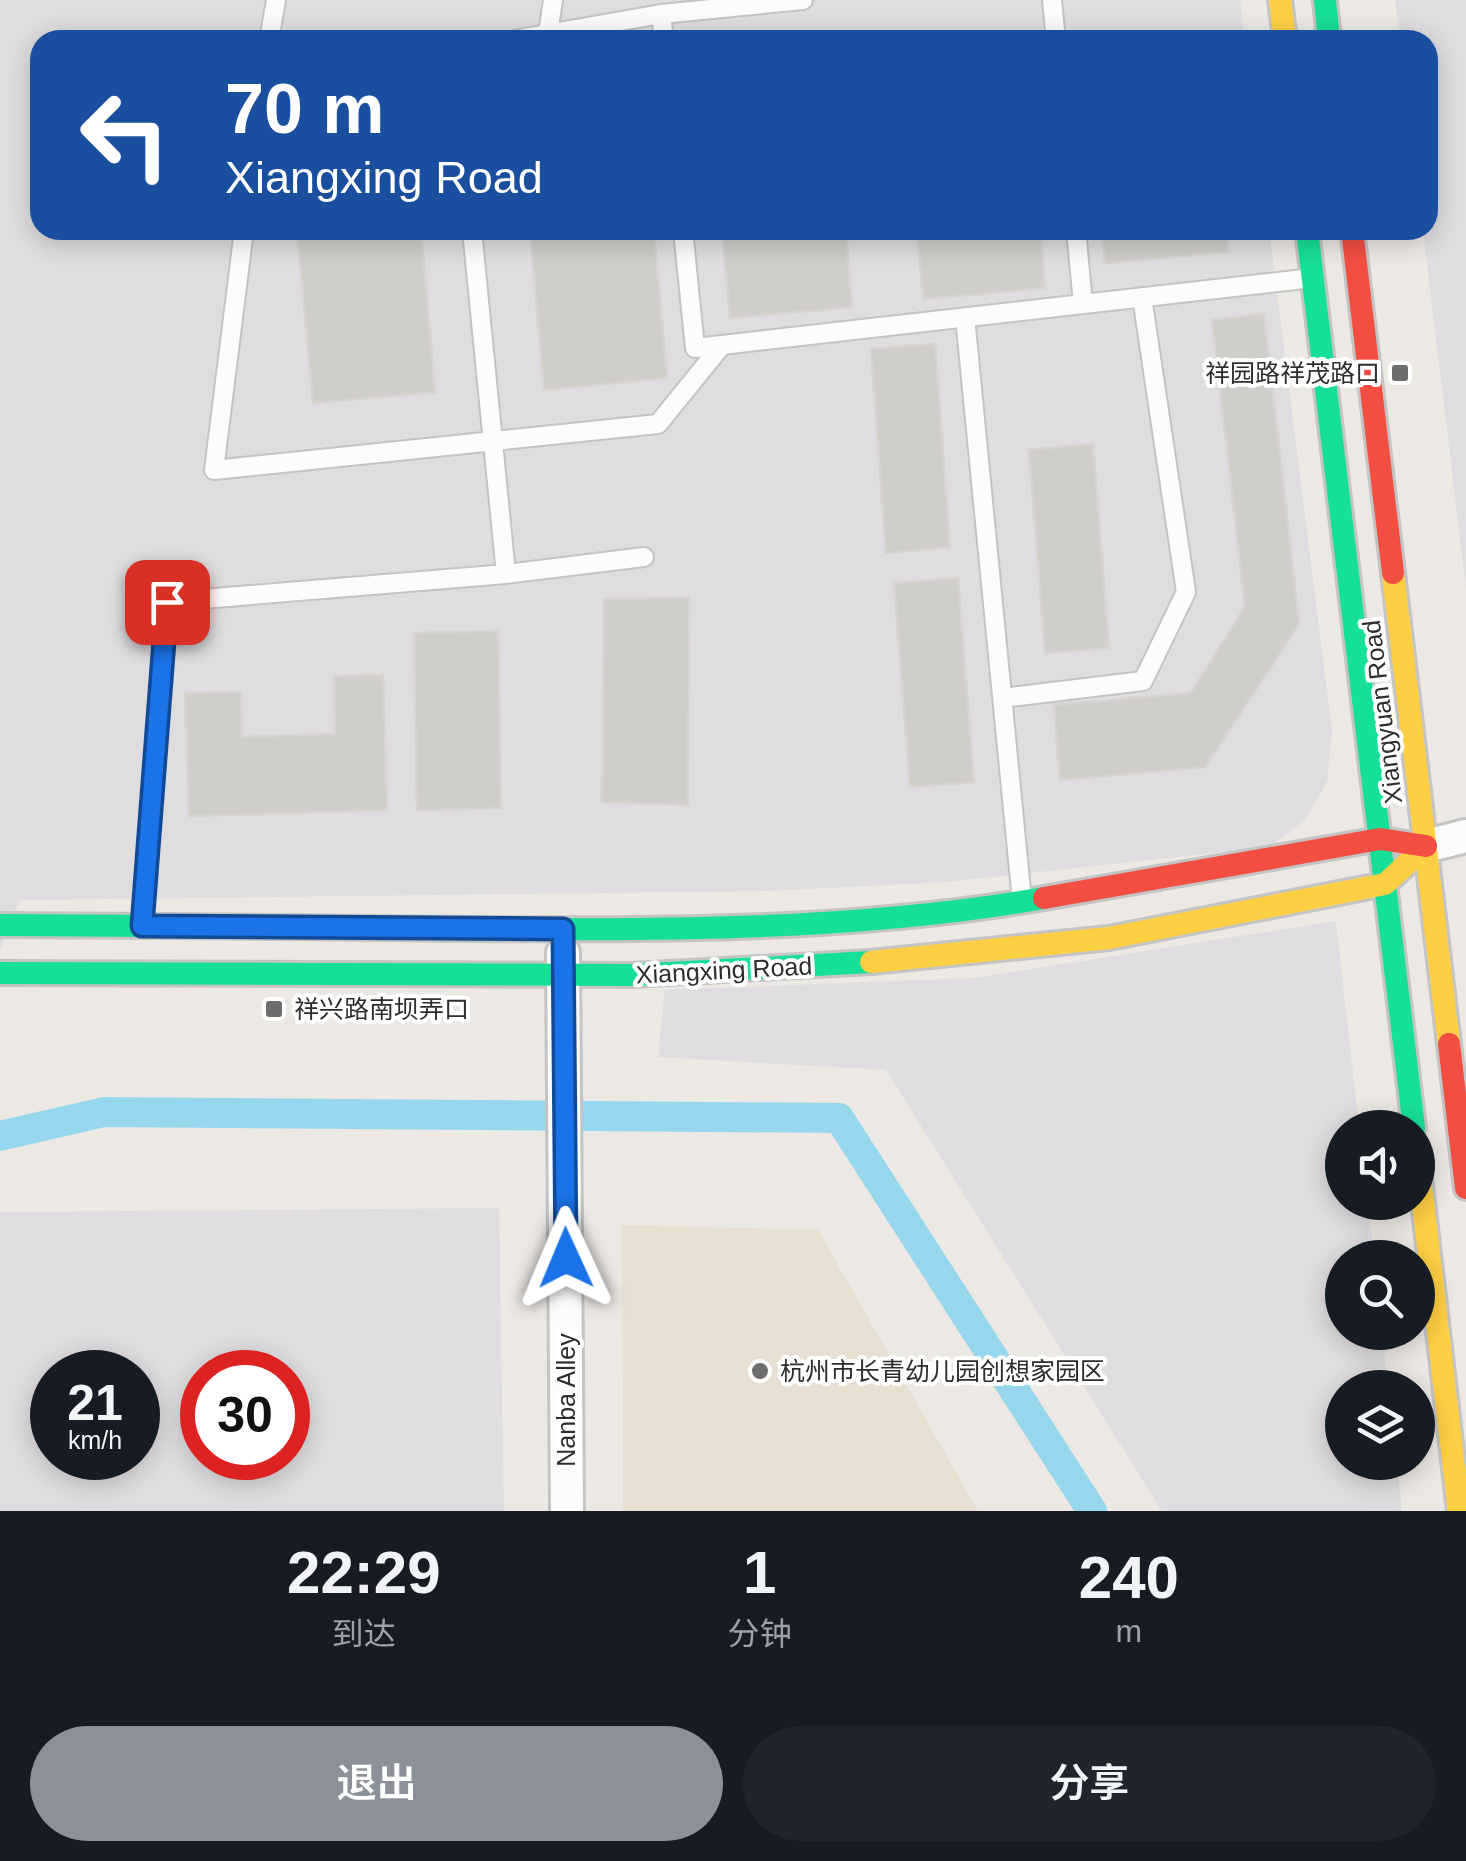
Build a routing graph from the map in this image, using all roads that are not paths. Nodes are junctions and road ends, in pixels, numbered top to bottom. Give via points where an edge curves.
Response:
1 (276, 0) edge
2 (553, 0) edge
3 (803, 0) edge
4 (1052, 0) edge
5 (1280, 0) edge
6 (1324, 0) edge
7 (661, 14) junction
8 (272, 30) edge
9 (549, 30) edge
10 (571, 30) edge
11 (663, 30) edge
12 (1055, 30) edge
13 (1284, 30) edge
14 (1328, 30) edge
15 (243, 240) edge
16 (473, 240) edge
17 (684, 240) edge
18 (1077, 240) edge
19 (1308, 240) edge
20 (1353, 240) edge
21 (1313, 278) junction
22 (1142, 297) junction
23 (1083, 304) junction
24 (965, 317) junction
25 (722, 345) junction
26 (644, 557) dead end
27 (506, 574) junction
28 (1002, 698) junction
29 (1466, 836) edge
30 (1380, 839) junction
31 (1426, 846) junction
32 (1385, 884) junction
33 (1022, 902) junction
34 (0, 925) edge
35 (142, 926) junction
36 (563, 929) junction
37 (0, 973) edge
38 (564, 974) junction
39 (1412, 1110) edge
40 (1466, 1188) edge
41 (1425, 1220) edge
42 (567, 1511) edge
43 (1459, 1511) edge

1 - 8 lane
2 - 9 lane
3 - 7 lane
4 - 12 lane
5 - 13 street
6 - 14 street
7 - 10 lane
7 - 11 lane
15 - 25 lane via 214,470 658,424
16 - 27 lane
17 - 25 lane via 695,348
18 - 23 lane
19 - 21 street, Xiangyuan Road
20 - 31 street, Xiangyuan Road
21 - 22 lane
21 - 30 street, Xiangyuan Road
22 - 23 lane
22 - 28 lane via 1186,592 1143,681
23 - 24 lane
24 - 25 lane
24 - 28 lane
26 - 27 lane
27 - 35 lane via 167,602
28 - 33 lane
29 - 31 street, Xiangxing Road
30 - 31 street, Xiangxing Road
30 - 32 street, Xiangyuan Road
30 - 33 street, Xiangxing Road
31 - 32 street, Xiangxing Road
31 - 40 street, Xiangyuan Road
32 - 38 street, Xiangxing Road via 1049,946 802,967
32 - 39 street, Xiangyuan Road
33 - 36 street, Xiangxing Road via 746,928
34 - 35 street, Xiangxing Road
35 - 36 street, Xiangxing Road
36 - 38 street, Nanba Alley
37 - 38 street, Xiangxing Road
38 - 42 street, Nanba Alley
41 - 43 street

